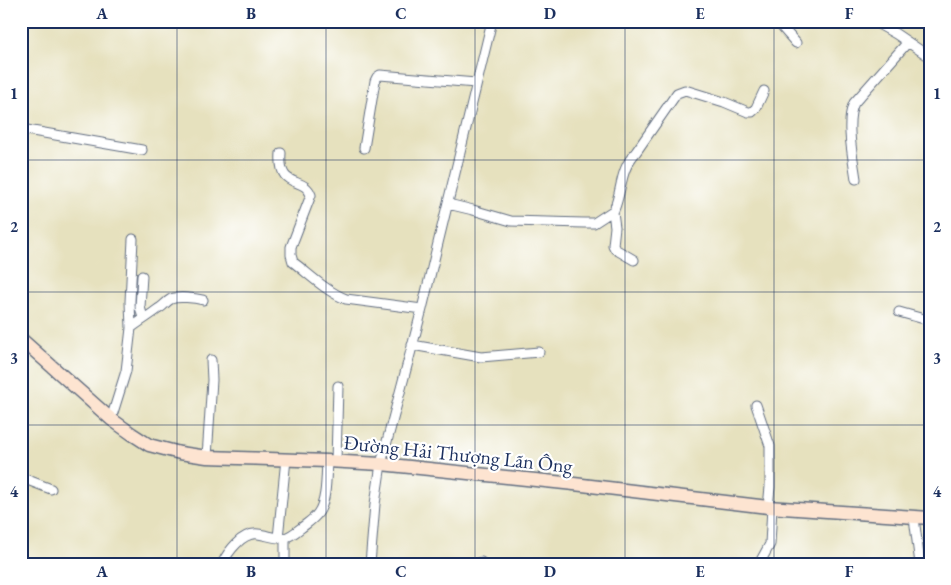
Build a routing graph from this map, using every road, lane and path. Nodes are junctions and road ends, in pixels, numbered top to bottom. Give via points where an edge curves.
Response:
1 (492, 21) edge
2 (781, 21) edge
3 (873, 21) edge
4 (908, 42) junction
5 (796, 44) dead end
6 (930, 56) edge
7 (476, 84) junction
8 (764, 91) dead end
9 (21, 129) edge
10 (364, 148) dead end
11 (142, 150) dead end
12 (281, 152) dead end
13 (856, 178) dead end
14 (448, 204) junction
15 (612, 212) junction
16 (133, 239) dead end
17 (634, 260) dead end
18 (142, 276) dead end
19 (203, 300) dead end
20 (422, 309) junction
21 (899, 312) dead end
22 (930, 317) edge
23 (143, 318) junction
24 (131, 328) junction
25 (21, 339) edge
26 (412, 345) junction
27 (539, 352) dead end
28 (211, 360) dead end
29 (338, 386) dead end
30 (756, 405) dead end
31 (111, 419) junction
32 (207, 457) junction
33 (286, 460) junction
34 (331, 461) junction
35 (381, 464) junction
36 (21, 478) edge
37 (52, 489) dead end
38 (770, 507) junction
39 (914, 518) junction
40 (930, 518) edge
41 (281, 538) junction
42 (285, 559) dead end
43 (222, 564) edge
44 (370, 564) edge
45 (759, 564) edge
46 (920, 564) edge

1 - 7 street
2 - 5 street via 781,26
3 - 4 street
4 - 6 street
4 - 13 street via 852,107 850,118
7 - 10 street via 377,76
7 - 14 street
8 - 15 street via 752,112 685,90 677,93 625,167 616,208
9 - 11 street
12 - 20 street via 283,174 311,195 291,246 293,262 341,298
14 - 15 street via 511,221 590,224
14 - 20 street
15 - 17 street via 615,228 613,245
16 - 24 street
18 - 23 street via 140,307
19 - 23 street via 171,299
20 - 26 street
21 - 22 street via 924,319
23 - 24 street
24 - 31 street via 126,371
25 - 31 street, Đường Hải Thượng Lãn Ông
26 - 27 street via 481,357
26 - 35 street
28 - 32 street
29 - 34 street
30 - 38 street via 770,446
31 - 32 street, Đường Hải Thượng Lãn Ông via 149,445 180,454
32 - 33 street, Đường Hải Thượng Lãn Ông
33 - 34 street, Đường Hải Thượng Lãn Ông
33 - 41 street
34 - 35 street, Đường Hải Thượng Lãn Ông
34 - 41 street via 318,513 288,538
35 - 38 street, Đường Hải Thượng Lãn Ông
35 - 44 street
36 - 37 street
38 - 39 street, Đường Hải Thượng Lãn Ông
38 - 45 street via 770,544
39 - 40 street, Đường Hải Thượng Lãn Ông
39 - 46 street
41 - 42 street
41 - 43 street via 250,534 230,550

